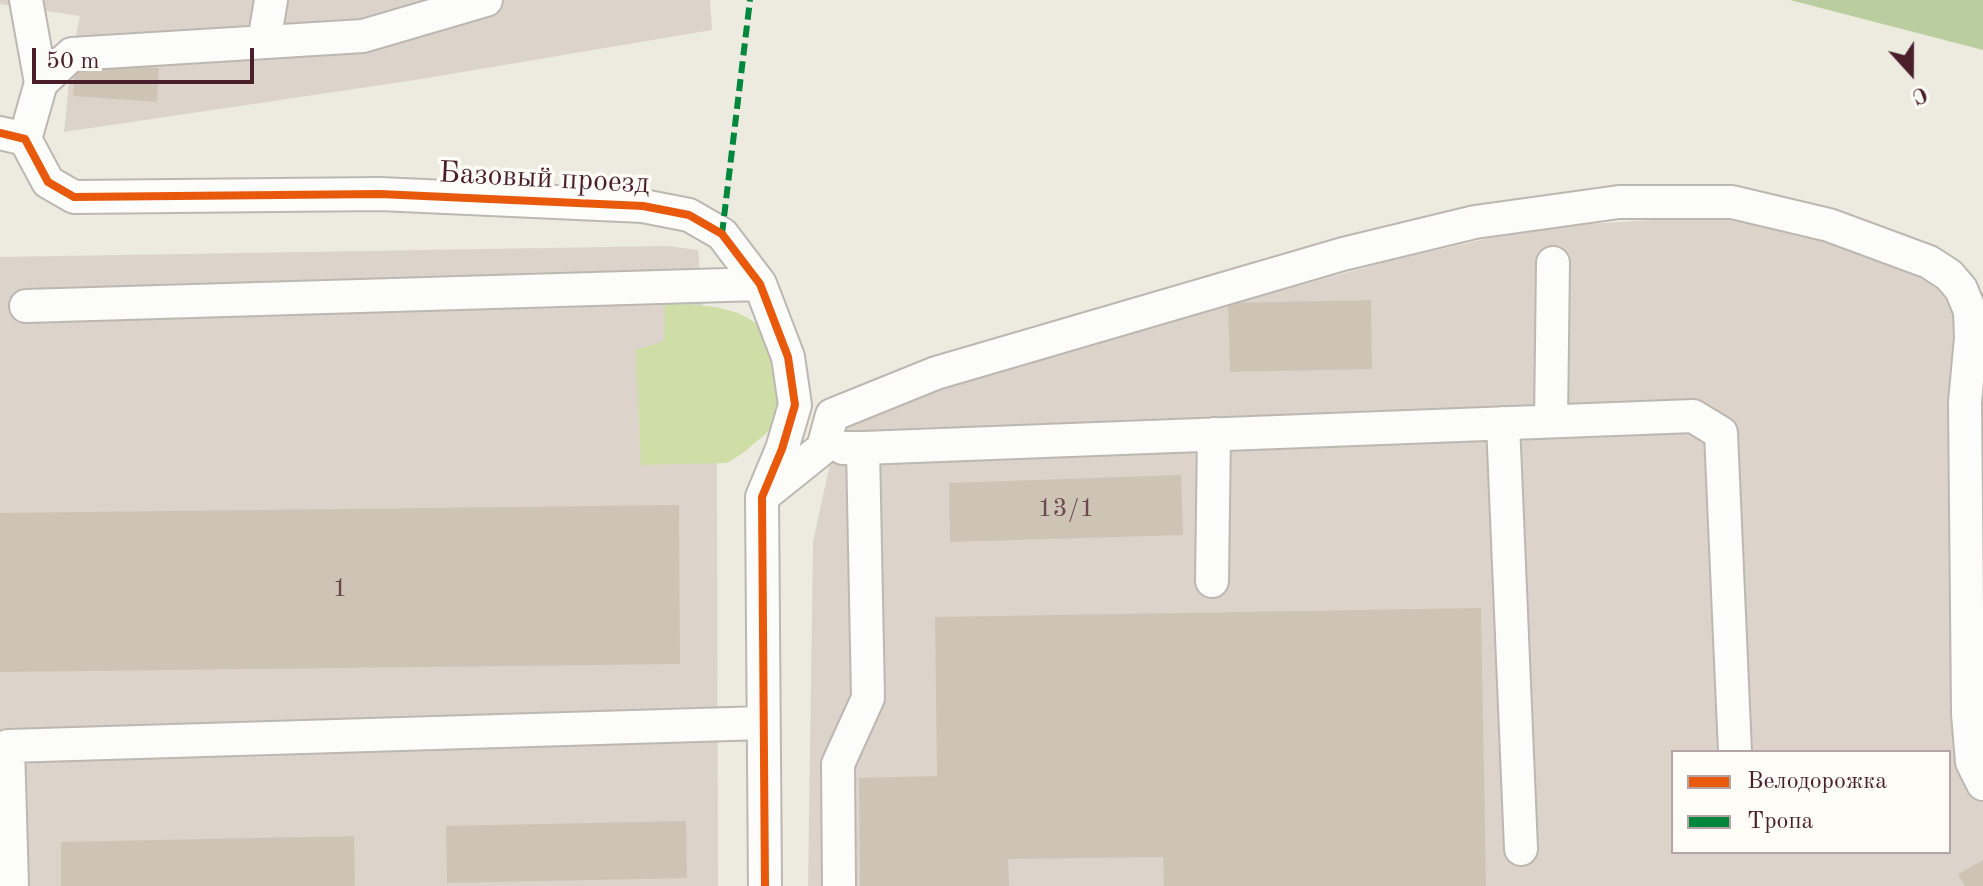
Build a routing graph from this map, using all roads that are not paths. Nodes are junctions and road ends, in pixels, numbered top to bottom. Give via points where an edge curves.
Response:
1 (26, 0) edge
2 (271, 0) edge
3 (486, 0) edge
4 (264, 42) junction
5 (41, 83) junction
6 (13, 136) edge
7 (1553, 263) dead end
8 (760, 284) junction
9 (26, 306) dead end
10 (1551, 421) junction
11 (1503, 423) junction
12 (1214, 434) junction
13 (823, 448) junction
14 (863, 448) junction
15 (762, 497) junction
16 (1212, 581) dead end
17 (763, 723) junction
18 (1735, 750) edge
19 (1983, 784) edge
20 (1521, 849) dead end
21 (12, 886) edge
22 (765, 886) edge
23 (839, 886) edge

1 - 5 street
2 - 4 street
3 - 4 street via 363,36
4 - 5 street via 72,54
5 - 6 street
6 - 8 street, Базовый проезд via 48,182 74,197 380,194 643,206 689,215 722,234
7 - 10 street
8 - 9 street
8 - 15 street, Базовый проезд via 788,357 795,405
10 - 11 street
10 - 18 street via 1693,416 1721,433
11 - 12 street
11 - 20 street
12 - 14 street
12 - 16 street
13 - 14 street
13 - 15 street
13 - 19 street via 832,415 936,373 1343,254 1475,222 1619,202 1732,202 1829,225 1929,262 1961,289 1970,311 1965,402 1968,714 1972,762
14 - 23 street via 868,698 838,764
15 - 17 street, Базовый проезд
17 - 21 street via 8,746
17 - 22 street, Базовый проезд

